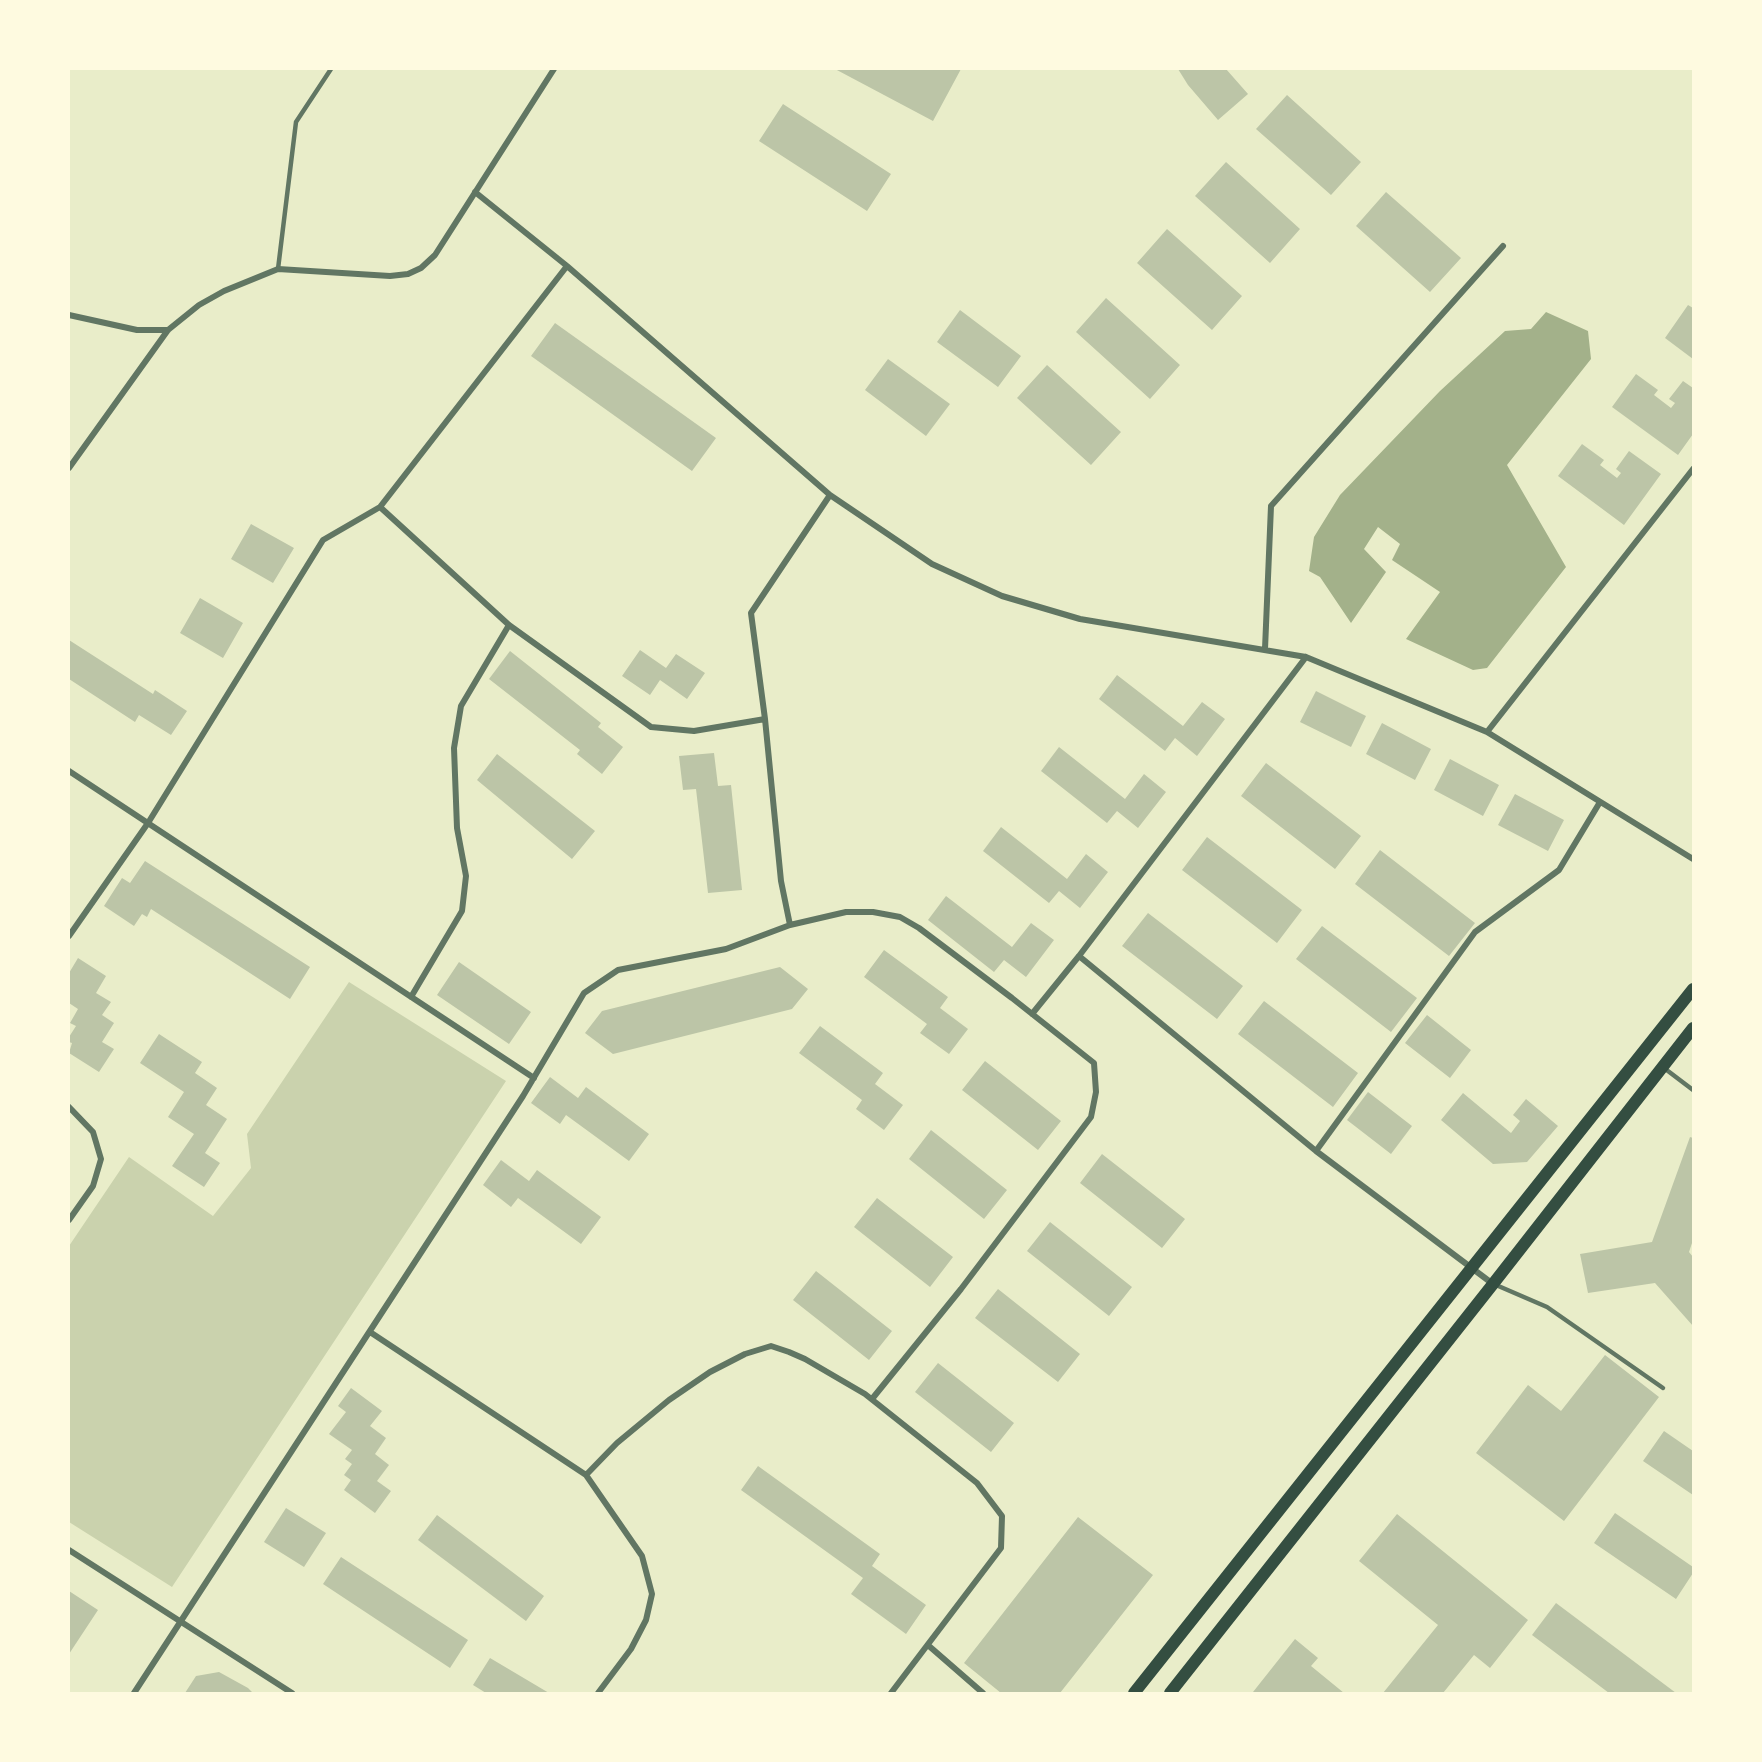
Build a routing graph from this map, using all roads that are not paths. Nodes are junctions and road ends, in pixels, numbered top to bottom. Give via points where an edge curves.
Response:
1 (331, 69) edge
2 (554, 69) edge
3 (475, 192) junction
4 (1503, 246) dead end
5 (567, 266) junction
6 (278, 269) junction
7 (69, 315) edge
8 (168, 330) junction
9 (69, 468) edge
10 (1693, 468) edge
11 (830, 495) junction
12 (380, 507) junction
13 (509, 625) junction
14 (1265, 649) junction
15 (1306, 657) junction
16 (765, 719) junction
17 (1487, 732) junction
18 (69, 771) edge
19 (1600, 802) junction
20 (148, 823) junction
21 (1693, 859) edge
22 (790, 925) junction
23 (69, 936) edge
24 (1079, 956) junction
25 (1693, 989) edge
26 (411, 997) junction
27 (1032, 1014) junction
28 (1693, 1028) edge
29 (1662, 1067) junction
30 (534, 1078) junction
31 (1693, 1089) edge
32 (69, 1107) edge
33 (1316, 1151) junction
34 (69, 1220) edge
35 (1471, 1268) junction
36 (1493, 1284) junction
37 (370, 1332) junction
38 (1663, 1388) dead end
39 (872, 1399) junction
40 (586, 1475) junction
41 (69, 1550) edge
42 (181, 1622) junction
43 (929, 1646) junction
44 (134, 1693) edge
45 (292, 1693) edge
46 (598, 1693) edge
47 (891, 1693) edge
48 (983, 1693) edge
49 (1134, 1693) edge
50 (1170, 1693) edge

1 - 6 lane via 296,122
2 - 3 street
3 - 5 street
3 - 6 street via 435,255 422,268 408,274
4 - 14 street via 1271,506
5 - 11 street
5 - 12 street
6 - 8 street via 224,291
7 - 8 street via 137,330
8 - 9 street
10 - 17 street
11 - 14 street via 932,564 1002,596 1080,619
11 - 16 street via 751,612
12 - 13 street
12 - 20 street via 323,540
13 - 16 street via 651,727 694,730
13 - 26 street via 460,706 453,748 457,828 466,876 462,911
14 - 15 street
15 - 17 street
15 - 24 street
16 - 22 street via 781,881
17 - 19 street
18 - 20 street
19 - 21 street
19 - 33 street via 1559,870 1475,932
20 - 23 street
20 - 26 street
22 - 27 street via 846,912 900,917
22 - 30 street via 726,949 618,970 584,993
24 - 27 street
24 - 33 street
25 - 35 main road
26 - 30 street
27 - 39 street via 1094,1063 1096,1092 1091,1117
28 - 29 main road
29 - 31 lane
29 - 36 main road
30 - 37 street
32 - 34 street via 93,1132 101,1158 93,1186
33 - 35 street
35 - 36 street
35 - 49 main road
36 - 38 lane via 1547,1307
36 - 50 main road
37 - 40 street
37 - 42 street
39 - 40 street via 806,1359 771,1346 710,1372 678,1394 617,1443
39 - 43 street via 977,1483 1002,1516 1001,1548
40 - 46 street via 642,1556 652,1594 646,1620 631,1649
41 - 42 street
42 - 44 street
42 - 45 street
43 - 47 street
43 - 48 street

